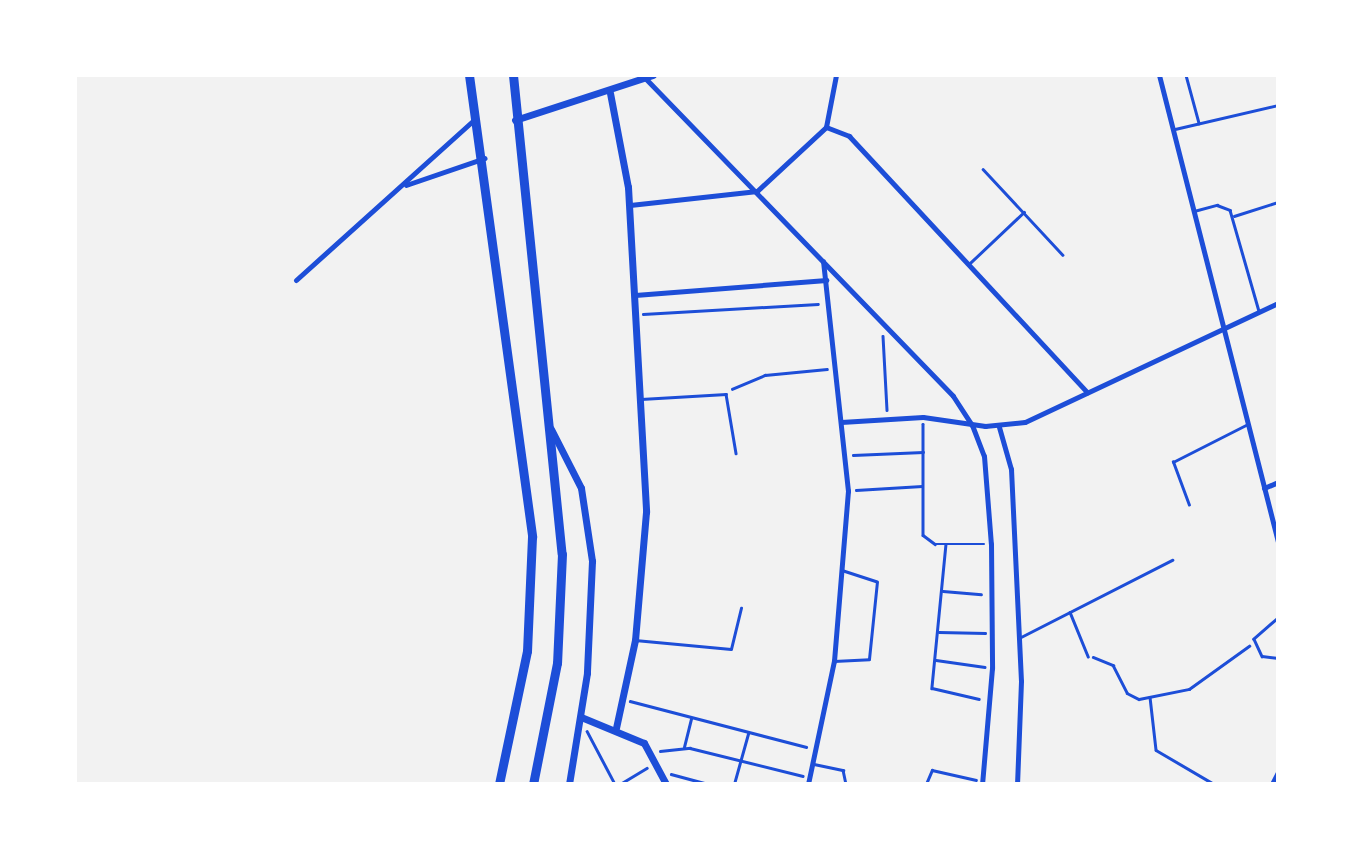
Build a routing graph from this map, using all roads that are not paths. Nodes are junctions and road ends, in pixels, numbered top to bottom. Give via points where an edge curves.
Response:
1 (470, 75) edge
2 (513, 75) edge
3 (836, 75) edge
4 (1158, 75) edge
5 (1186, 75) edge
6 (649, 77) edge
7 (610, 93) junction
8 (1278, 106) edge
9 (477, 117) junction
10 (515, 120) junction
11 (1199, 124) junction
12 (826, 127) junction
13 (1173, 130) junction
14 (485, 158) junction
15 (983, 169) dead end
16 (406, 185) junction
17 (757, 191) junction
18 (1278, 202) edge
19 (630, 205) junction
20 (1024, 212) junction
21 (1193, 212) junction
22 (1234, 216) junction
23 (1063, 255) dead end
24 (823, 261) junction
25 (969, 265) junction
26 (296, 280) dead end
27 (826, 280) junction
28 (635, 295) junction
29 (1278, 303) edge
30 (1259, 311) junction
31 (1223, 328) junction
32 (1087, 392) junction
33 (641, 399) junction
34 (841, 422) junction
35 (972, 425) junction
36 (1248, 425) junction
37 (999, 427) junction
38 (551, 429) junction
39 (736, 453) dead end
40 (1278, 482) edge
41 (1264, 488) junction
42 (1189, 505) dead end
43 (1278, 542) edge
44 (1172, 560) dead end
45 (844, 571) junction
46 (741, 608) dead end
47 (1070, 612) junction
48 (1278, 618) edge
49 (1019, 638) junction
50 (635, 640) junction
51 (1088, 656) road end
52 (1278, 658) edge
53 (834, 661) junction
54 (581, 718) junction
55 (617, 728) junction
56 (814, 764) junction
57 (1278, 772) edge
58 (808, 781) edge
59 (982, 783) edge
60 (499, 784) edge
61 (533, 784) edge
62 (569, 784) edge
63 (666, 784) edge
64 (846, 784) edge
65 (1017, 784) edge
66 (1272, 784) edge

1 - 9 main road
2 - 10 main road
3 - 12 street
4 - 13 street
5 - 11 lane
6 - 7 street
6 - 17 street
7 - 10 street
7 - 19 street
8 - 11 lane
9 - 14 main road
9 - 16 street
10 - 38 main road
11 - 13 lane
12 - 17 street
12 - 25 street via 843,130
13 - 21 street
14 - 16 street
14 - 60 main road via 531,537 527,651
15 - 20 lane
16 - 26 street
17 - 19 street
17 - 24 street
18 - 22 lane
19 - 28 street
20 - 23 lane
20 - 25 lane
21 - 22 lane via 1224,206
21 - 31 street
22 - 30 lane
24 - 27 street
24 - 35 street
25 - 32 street
27 - 28 street
27 - 34 street
28 - 33 street
29 - 30 street
30 - 31 street
31 - 32 street
31 - 36 street
32 - 37 street
33 - 39 lane via 726,394
33 - 50 street via 646,512
34 - 35 street via 923,417
34 - 45 street via 848,491
35 - 37 street
35 - 59 street via 984,456 992,595 992,668
36 - 41 street
36 - 42 lane via 1173,462
37 - 49 street via 1011,469
38 - 54 street via 574,470 589,524 593,598
38 - 61 main road via 562,590 551,703
40 - 41 street
41 - 43 street
44 - 47 lane
45 - 53 street
45 - 53 lane via 877,582 869,659
46 - 50 lane via 731,649
47 - 49 lane
47 - 51 lane
48 - 52 lane via 1257,632 1255,642 1262,656
49 - 65 street
50 - 55 street
53 - 56 street
54 - 55 street
54 - 62 street
55 - 63 street via 657,757
56 - 58 street
56 - 64 lane via 842,770
57 - 66 street

